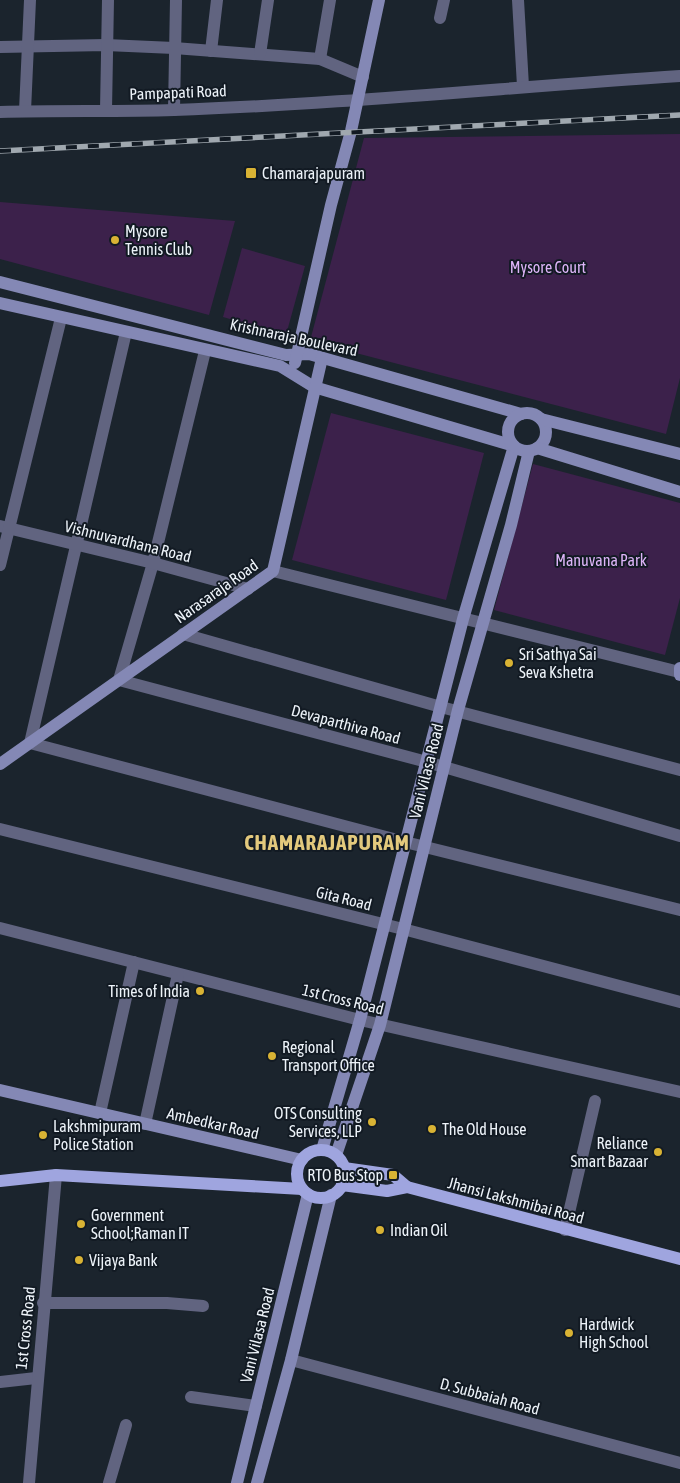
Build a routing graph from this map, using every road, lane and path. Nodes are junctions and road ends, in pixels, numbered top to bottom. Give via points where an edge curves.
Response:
1 (30, 0) edge
2 (108, 0) edge
3 (176, 0) edge
4 (217, 0) edge
5 (268, 0) edge
6 (330, 0) edge
7 (379, 0) edge
8 (444, 0) edge
9 (518, 0) edge
10 (440, 18) dead end
11 (106, 45) junction
12 (28, 46) junction
13 (0, 47) edge
14 (174, 48) junction
15 (211, 51) junction
16 (260, 54) junction
17 (320, 59) junction
18 (680, 76) edge
19 (363, 77) junction
20 (523, 86) junction
21 (357, 100) junction
22 (106, 110) junction
23 (174, 110) junction
24 (0, 112) edge
25 (25, 112) junction
26 (0, 282) edge
27 (0, 303) edge
28 (61, 318) junction
29 (126, 332) junction
30 (205, 351) junction
31 (296, 355) junction
32 (322, 358) junction
33 (292, 374) junction
34 (314, 388) junction
35 (521, 414) junction
36 (541, 419) junction
37 (514, 446) junction
38 (533, 449) junction
39 (680, 454) edge
40 (680, 492) edge
41 (5, 527) edge
42 (75, 544) junction
43 (153, 563) junction
44 (0, 565) edge
45 (273, 571) junction
46 (248, 588) junction
47 (463, 619) junction
48 (482, 624) junction
49 (183, 634) junction
50 (680, 672) edge
51 (119, 680) junction
52 (441, 707) junction
53 (458, 710) junction
54 (30, 743) junction
55 (426, 762) junction
56 (0, 764) edge
57 (444, 768) junction
58 (680, 770) edge
59 (0, 829) edge
60 (680, 836) edge
61 (405, 842) junction
62 (424, 845) junction
63 (680, 910) edge
64 (384, 925) junction
65 (0, 928) edge
66 (403, 929) junction
67 (134, 962) junction
68 (178, 974) junction
69 (680, 1002) edge
70 (360, 1020) junction
71 (380, 1025) junction
72 (0, 1090) edge
73 (680, 1092) edge
74 (595, 1101) dead end
75 (100, 1113) junction
76 (145, 1124) junction
77 (322, 1150) junction
78 (336, 1155) junction
79 (302, 1160) junction
80 (344, 1168) junction
81 (56, 1176) junction
82 (0, 1181) edge
83 (342, 1185) junction
84 (407, 1187) junction
85 (305, 1191) junction
86 (331, 1195) junction
87 (565, 1230) junction
88 (680, 1259) edge
89 (44, 1303) junction
90 (203, 1306) dead end
91 (291, 1360) junction
92 (36, 1378) junction
93 (0, 1382) edge
94 (191, 1397) dead end
95 (256, 1406) junction
96 (126, 1425) dead end
97 (680, 1463) edge
98 (29, 1483) edge
99 (109, 1483) edge
100 (237, 1483) edge
101 (257, 1483) edge

1 - 12 street
2 - 11 street
3 - 14 street
4 - 15 street
5 - 16 street
6 - 17 street
7 - 19 main road
8 - 10 street
9 - 20 street
11 - 12 street
11 - 14 street
11 - 22 street
12 - 13 street
12 - 25 street
14 - 15 street
14 - 23 street
15 - 16 street
16 - 17 street
17 - 19 street
18 - 20 street, Pampapati Road
19 - 21 main road
20 - 21 street, Pampapati Road
21 - 23 street, Pampapati Road
21 - 31 main road
22 - 23 street, Pampapati Road
22 - 25 street, Pampapati Road
24 - 25 street, Pampapati Road
26 - 31 main road, Krishnaraja Boulevard
27 - 28 main road, Krishnaraja Boulevard
28 - 29 main road, Krishnaraja Boulevard
28 - 41 street
29 - 30 main road, Krishnaraja Boulevard
29 - 42 street
30 - 33 main road, Krishnaraja Boulevard via 280,366
30 - 43 street
31 - 32 main road, Krishnaraja Boulevard via 310,354
31 - 33 main road
32 - 34 main road, Narasaraja Road
32 - 35 main road, Krishnaraja Boulevard
33 - 34 main road, Krishnaraja Boulevard
34 - 37 main road, Krishnaraja Boulevard
34 - 45 main road, Narasaraja Road
35 - 36 main road via 532,413
35 - 37 main road via 509,428
36 - 38 main road via 546,436
36 - 39 main road
37 - 38 main road
37 - 47 main road, Vani Vilasa Road
38 - 40 main road
38 - 48 main road, Vani Vilasa Road
41 - 42 street, Vishnuvardhana Road
41 - 44 street
42 - 43 street, Vishnuvardhana Road
42 - 54 street
43 - 46 street, Vishnuvardhana Road
43 - 51 street
45 - 46 main road, Narasaraja Road
45 - 47 street
46 - 49 main road, Narasaraja Road
47 - 48 street
47 - 52 main road, Vani Vilasa Road
48 - 50 street
48 - 53 main road, Vani Vilasa Road
49 - 51 main road, Narasaraja Road
49 - 52 street
51 - 54 main road, Narasaraja Road
51 - 55 street, Devaparthiva Road
52 - 53 street
52 - 55 main road, Vani Vilasa Road
53 - 57 main road, Vani Vilasa Road
53 - 58 street
54 - 56 main road, Narasaraja Road
54 - 61 street
55 - 57 street, Devaparthiva Road
55 - 61 main road, Vani Vilasa Road
57 - 60 street, Devaparthiva Road
57 - 62 main road, Vani Vilasa Road
59 - 64 street, Gita Road
61 - 62 street
61 - 64 main road, Vani Vilasa Road
62 - 63 street
62 - 66 main road, Vani Vilasa Road
64 - 66 street, Gita Road
64 - 70 main road, Vani Vilasa Road
65 - 67 street, 1st Cross Road
66 - 69 street, Gita Road
66 - 71 main road, Vani Vilasa Road
67 - 68 street, 1st Cross Road
67 - 75 street
68 - 70 street, 1st Cross Road
68 - 76 street
70 - 71 street, 1st Cross Road
70 - 77 main road, Vani Vilasa Road
71 - 73 street, 1st Cross Road
71 - 78 main road, Vani Vilasa Road
72 - 75 main road, Ambedkar Road
74 - 87 street
75 - 76 main road, Ambedkar Road
76 - 79 main road, Ambedkar Road
77 - 78 main road
77 - 79 main road via 314,1151
78 - 80 main road
79 - 85 main road via 297,1174
80 - 83 main road
80 - 84 main road via 393,1175
81 - 82 main road
81 - 85 main road
81 - 89 street, 1st Cross Road
83 - 84 main road, Jhansi Lakshmibai Road via 387,1191
83 - 86 main road
84 - 87 main road, Jhansi Lakshmibai Road
85 - 86 main road via 315,1197
85 - 95 main road, Vani Vilasa Road
86 - 91 main road
87 - 88 main road, Jhansi Lakshmibai Road
89 - 90 street
89 - 92 street, 1st Cross Road
91 - 97 street, D. Subbaiah Road
91 - 101 main road
92 - 93 street
92 - 98 street, 1st Cross Road
94 - 95 street
95 - 100 main road, Vani Vilasa Road
96 - 99 street

